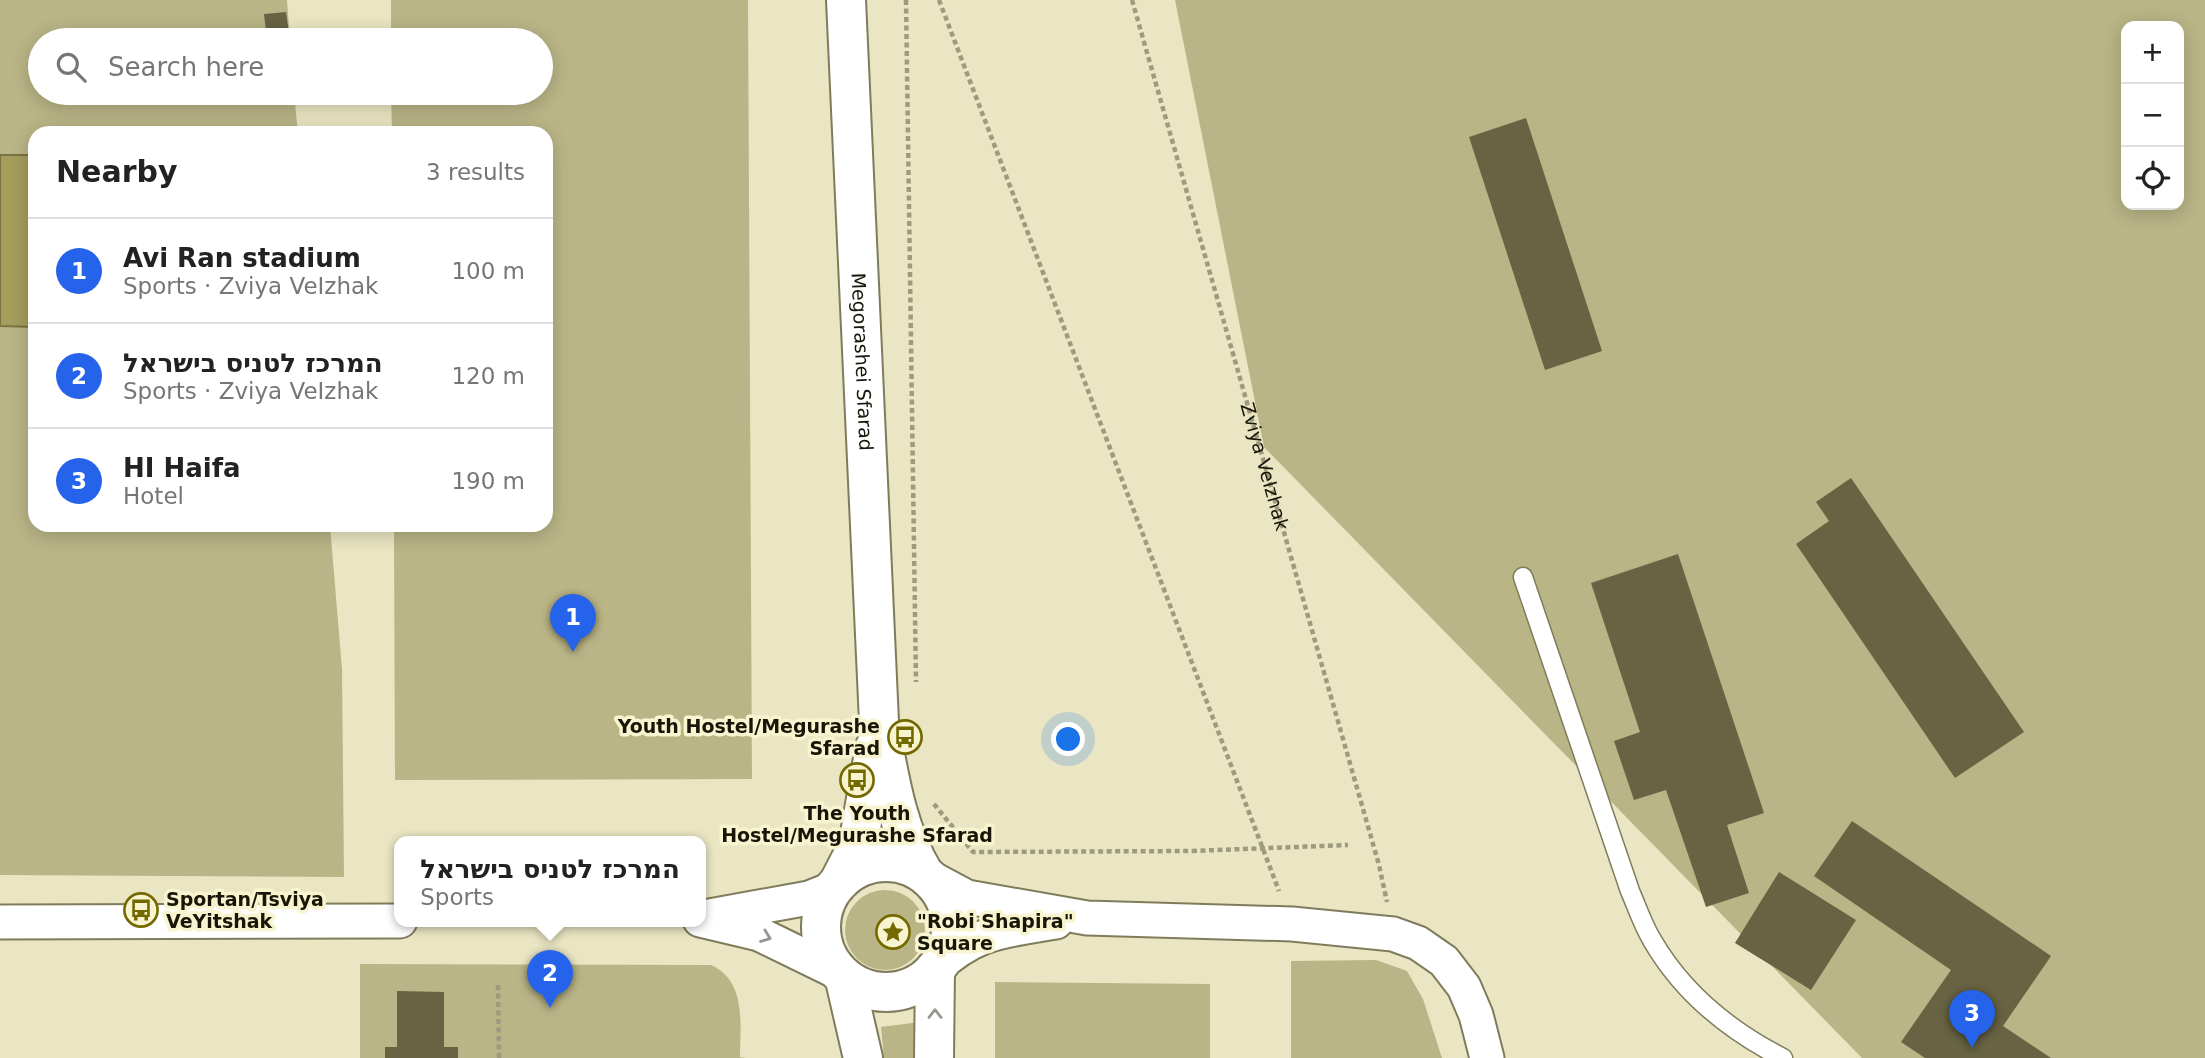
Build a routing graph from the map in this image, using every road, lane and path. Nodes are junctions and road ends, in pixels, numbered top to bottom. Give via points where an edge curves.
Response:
1 (846, 0) edge
2 (906, 0) edge
3 (939, 0) edge
4 (1132, 0) edge
5 (1523, 577) dead end
6 (916, 685) dead end
7 (879, 722) junction
8 (926, 793) dead end
9 (1348, 845) dead end
10 (924, 874) junction
11 (836, 885) junction
12 (706, 918) edge
13 (1087, 918) junction
14 (706, 920) edge
15 (394, 921) edge
16 (0, 922) edge
17 (1292, 924) junction
18 (1393, 934) junction
19 (935, 969) junction
20 (841, 976) junction
21 (498, 985) dead end
22 (499, 1058) edge
23 (863, 1058) edge
24 (934, 1058) edge
25 (1487, 1058) edge
26 (1783, 1058) edge

1 - 7 street, Megorashei Sfarad
2 - 6 path
3 - 17 path
4 - 18 path, Zviya VeIzhak via 1375,851
5 - 26 lane via 1630,891 1652,940 1692,994 1748,1040
7 - 10 street, Megorashei Sfarad via 896,809
7 - 11 street, Megorashei Sfarad via 858,845
8 - 9 path, bridge via 973,852
10 - 11 street via 885,861 865,865
10 - 13 street via 967,897
10 - 19 street via 939,889 951,928 949,943
11 - 12 street via 809,898
11 - 20 street via 821,920 822,941
13 - 17 street
13 - 19 street via 1000,931 958,947
14 -> 20 street via 759,934
15 - 16 street
17 - 18 street
18 - 25 street via 1418,943 1444,961 1464,987
19 - 20 street via 906,989 886,992
24 -> 19 street
20 - 23 street
21 - 22 path

